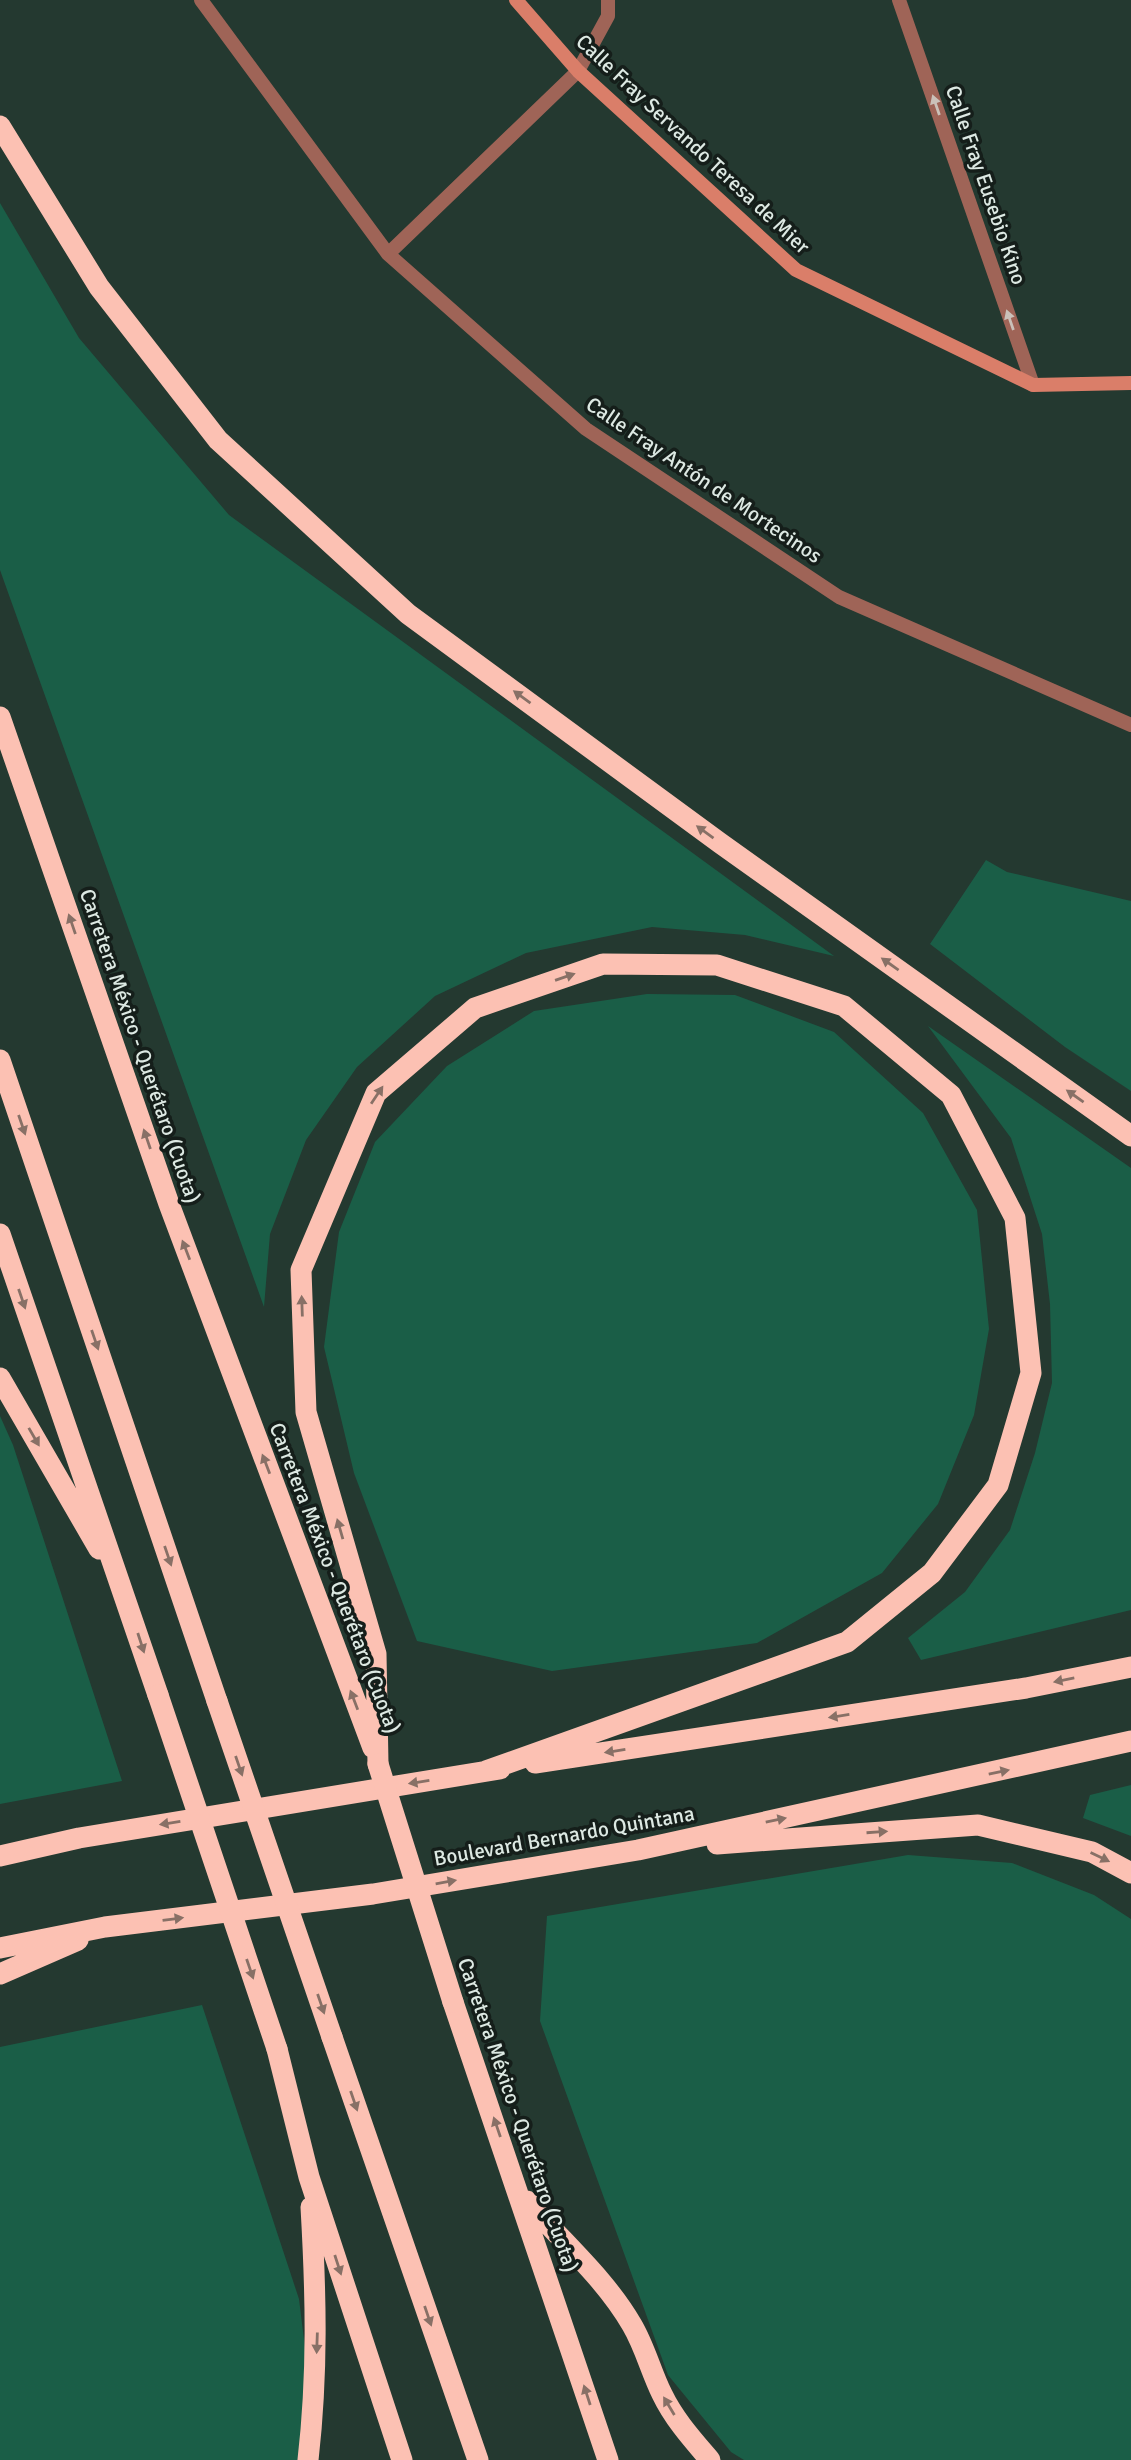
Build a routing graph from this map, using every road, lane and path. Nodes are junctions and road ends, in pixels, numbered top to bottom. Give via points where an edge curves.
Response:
1 (201, 0) edge
2 (516, 0) edge
3 (608, 0) edge
4 (900, 0) edge
5 (578, 71) junction
6 (0, 126) edge
7 (388, 254) junction
8 (1131, 383) edge
9 (1033, 385) junction
10 (0, 718) edge
11 (1131, 725) edge
12 (0, 1060) edge
13 (1131, 1136) edge
14 (0, 1234) edge
15 (0, 1378) edge
16 (124, 1590) junction
17 (1131, 1667) edge
18 (1131, 1741) edge
19 (378, 1763) junction
20 (486, 1771) junction
21 (79, 1838) junction
22 (0, 1846) edge
23 (638, 1850) junction
24 (0, 1856) edge
25 (1131, 1873) edge
26 (105, 1927) junction
27 (0, 1948) edge
28 (0, 1974) edge
29 (309, 2177) junction
30 (519, 2192) junction
31 (308, 2460) edge
32 (402, 2460) edge
33 (478, 2460) edge
34 (608, 2460) edge
35 (710, 2460) edge

1 - 7 street, Calle Fray Antón de Mortecinos
2 - 5 street, Calle Fray Servando Teresa de Mier
3 - 5 street via 608,16
9 -> 4 street, Calle Fray Eusebio Kino
5 - 7 street
5 - 9 street, Calle Fray Servando Teresa de Mier via 796,270
13 -> 6 highway via 408,614 218,440 99,287
7 - 11 street, Calle Fray Antón de Mortecinos via 586,429 839,597
8 - 9 street, Calle Fray Servando Teresa de Mier
19 -> 10 highway, Carretera México - Querétaro (Cuota) via 169,1204
12 -> 33 highway, bridge
14 -> 16 highway
15 -> 16 highway
16 -> 29 highway, bridge via 277,2049
17 -> 20 highway via 1026,1688
23 -> 18 highway, Boulevard Bernardo Quintana
19 -> 20 highway via 376,1654 306,1412 301,1270 376,1093 475,1008 603,964 717,965 844,1006 951,1095 1014,1218 1031,1373 998,1485 932,1573 848,1642
30 -> 19 highway, Carretera México - Querétaro (Cuota), bridge via 453,2003
20 -> 21 highway
21 - 22 highway
21 - 24 highway
23 -> 25 highway via 978,1825 1092,1852
26 -> 23 highway, Boulevard Bernardo Quintana via 373,1894
26 - 27 highway, Boulevard Bernardo Quintana
26 - 28 highway
29 -> 31 highway via 317,2313
29 -> 32 highway
34 -> 30 highway, Carretera México - Querétaro (Cuota)
35 -> 30 highway via 682,2428 661,2393 632,2325 607,2288

